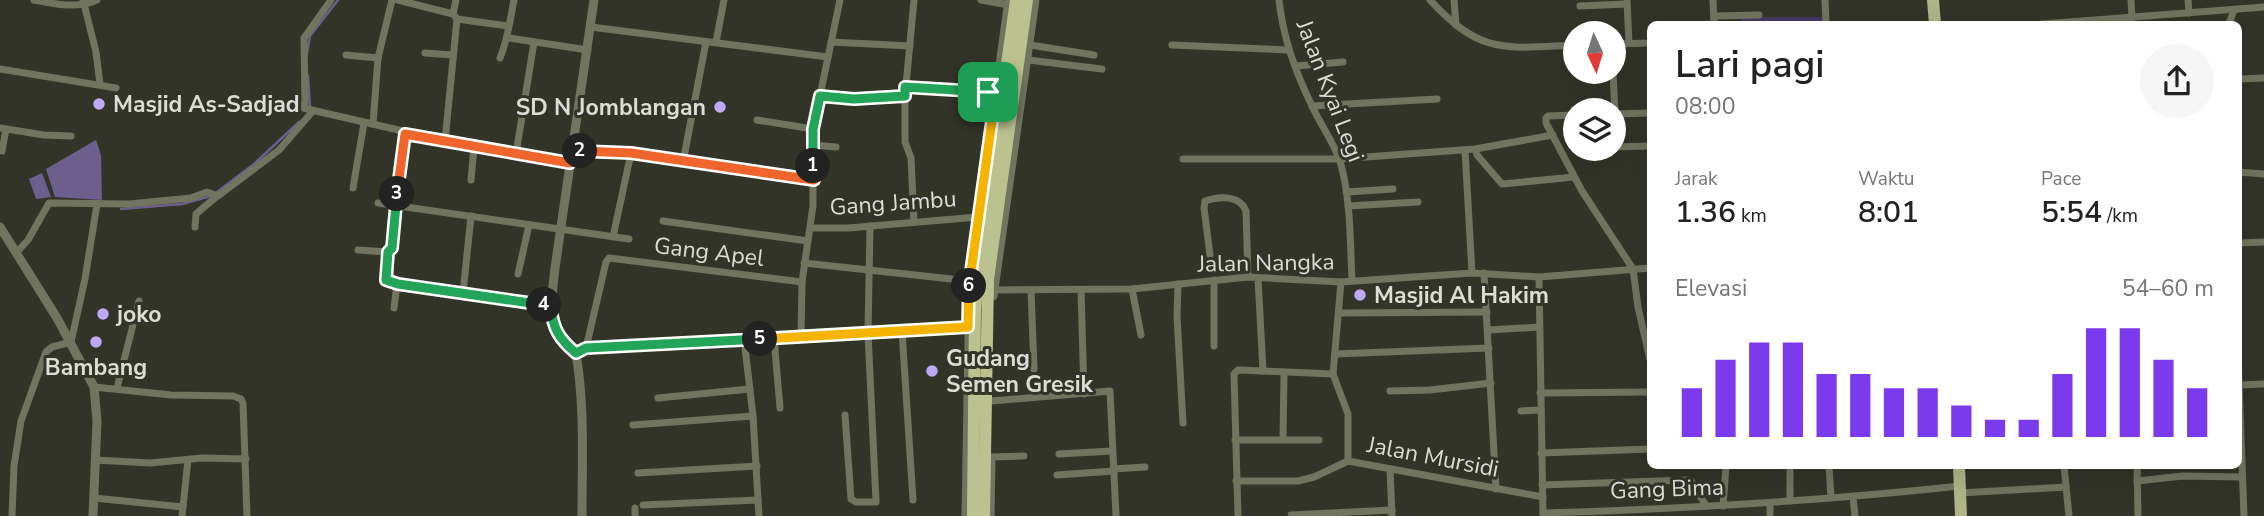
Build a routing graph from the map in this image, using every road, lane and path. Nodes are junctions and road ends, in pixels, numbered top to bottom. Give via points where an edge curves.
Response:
1 (34, 0) edge
2 (97, 0) edge
3 (331, 0) edge
4 (392, 0) edge
5 (398, 0) edge
6 (456, 0) edge
7 (514, 0) edge
8 (594, 0) edge
9 (724, 0) edge
10 (840, 0) edge
11 (914, 0) edge
12 (981, 0) edge
13 (1027, 0) edge
14 (1035, 0) edge
15 (1279, 0) edge
16 (1430, 0) edge
17 (1454, 0) edge
18 (1713, 0) edge
19 (1825, 0) edge
20 (1934, 0) edge
21 (2131, 0) edge
22 (2188, 0) edge
23 (2229, 0) edge
24 (84, 2) edge
25 (1011, 2) edge
26 (1627, 2) edge
27 (1580, 6) dead end
28 (2264, 7) edge
29 (2229, 10) junction
30 (2189, 13) junction
31 (1759, 15) dead end
32 (455, 17) junction
33 (2132, 18) junction
34 (1714, 20) edge
35 (1826, 21) edge
36 (1935, 21) edge
37 (2087, 21) edge
38 (2229, 21) edge
39 (1456, 25) junction
40 (508, 26) junction
41 (591, 27) junction
42 (509, 38) junction
43 (534, 42) junction
44 (706, 42) junction
45 (716, 42) junction
46 (831, 42) junction
47 (1626, 43) edge
48 (1629, 43) junction
49 (1647, 43) edge
50 (1172, 45) dead end
51 (1563, 45) edge
52 (910, 46) junction
53 (588, 50) junction
54 (1289, 50) junction
55 (1022, 51) junction
56 (425, 53) dead end
57 (346, 55) dead end
58 (453, 55) junction
59 (1094, 55) dead end
60 (828, 57) junction
61 (378, 58) junction
62 (500, 58) dead end
63 (1343, 62) dead end
64 (1296, 66) junction
65 (0, 69) edge
66 (1102, 69) dead end
67 (2264, 78) edge
68 (2242, 79) edge
69 (100, 84) junction
70 (905, 87) junction
71 (116, 88) dead end
72 (996, 92) junction
73 (820, 96) junction
74 (905, 96) junction
75 (1437, 99) dead end
76 (1312, 106) junction
77 (310, 111) junction
78 (1647, 113) edge
79 (1626, 114) edge
80 (1563, 116) edge
81 (757, 120) dead end
82 (364, 122) junction
83 (373, 124) junction
84 (3, 128) edge
85 (813, 129) junction
86 (405, 134) junction
87 (1553, 135) junction
88 (71, 136) dead end
89 (445, 141) junction
90 (812, 145) junction
91 (1647, 146) edge
92 (474, 147) junction
93 (836, 147) dead end
94 (1626, 147) edge
95 (1475, 149) junction
96 (1465, 150) junction
97 (2, 151) dead end
98 (572, 151) junction
99 (631, 153) junction
100 (516, 154) junction
101 (1183, 159) dead end
102 (1339, 159) junction
103 (683, 162) junction
104 (570, 163) junction
105 (2242, 172) edge
106 (2264, 174) edge
107 (1574, 177) junction
108 (471, 180) dead end
109 (814, 180) junction
110 (353, 188) dead end
111 (1393, 189) dead end
112 (1004, 191) junction
113 (1346, 192) junction
114 (214, 195) junction
115 (1418, 202) dead end
116 (97, 204) junction
117 (378, 204) dead end
118 (396, 205) junction
119 (1348, 206) junction
120 (471, 216) junction
121 (978, 217) junction
122 (663, 220) dead end
123 (914, 222) junction
124 (529, 225) junction
125 (870, 226) junction
126 (0, 227) edge
127 (195, 227) dead end
128 (811, 228) junction
129 (562, 230) junction
130 (613, 237) junction
131 (629, 239) dead end
132 (3, 240) edge
133 (808, 241) junction
134 (2264, 242) edge
135 (2242, 243) edge
136 (358, 250) dead end
137 (388, 252) junction
138 (16, 253) junction
139 (1210, 256) dead end
140 (804, 263) junction
141 (1647, 268) edge
142 (1633, 269) junction
143 (868, 270) junction
144 (1472, 273) junction
145 (1484, 273) junction
146 (518, 274) dead end
147 (1248, 277) junction
148 (1539, 277) junction
149 (1258, 278) junction
150 (1214, 280) junction
151 (1352, 280) junction
152 (970, 281) junction
153 (802, 282) junction
154 (1341, 282) junction
155 (397, 284) junction
156 (1178, 284) junction
157 (1132, 289) junction
158 (994, 290) junction
159 (1031, 290) junction
160 (1081, 290) junction
161 (463, 293) junction
162 (139, 301) dead end
163 (551, 306) junction
164 (394, 308) dead end
165 (1487, 312) junction
166 (1340, 313) junction
167 (968, 327) junction
168 (1539, 327) junction
169 (1488, 330) junction
170 (902, 331) junction
171 (868, 333) junction
172 (1141, 335) dead end
173 (801, 337) junction
174 (774, 338) junction
175 (744, 339) junction
176 (71, 342) junction
177 (1214, 346) dead end
178 (1647, 347) edge
179 (586, 348) junction
180 (1489, 348) junction
181 (576, 353) junction
182 (1335, 355) junction
183 (1034, 369) dead end
184 (1263, 372) junction
185 (1284, 373) junction
186 (1333, 374) junction
187 (1491, 383) junction
188 (2264, 384) edge
189 (2242, 386) edge
190 (94, 387) junction
191 (117, 388) junction
192 (750, 389) junction
193 (1390, 391) dead end
194 (1647, 392) edge
195 (1540, 393) junction
196 (1084, 394) junction
197 (658, 398) dead end
198 (991, 401) junction
199 (780, 408) dead end
200 (1541, 410) junction
201 (1521, 411) dead end
202 (845, 415) dead end
203 (753, 416) junction
204 (1183, 424) dead end
205 (633, 425) dead end
206 (1283, 439) junction
207 (1236, 440) junction
208 (1319, 440) dead end
209 (1647, 449) edge
210 (1112, 451) junction
211 (1542, 453) junction
212 (1059, 454) dead end
213 (1024, 456) dead end
214 (991, 457) junction
215 (246, 459) junction
216 (95, 460) junction
217 (188, 460) junction
218 (1348, 460) junction
219 (757, 466) junction
220 (1145, 467) dead end
221 (1390, 469) junction
222 (1726, 469) edge
223 (1790, 469) edge
224 (1829, 469) edge
225 (1959, 469) edge
226 (2064, 469) edge
227 (2137, 469) edge
228 (2242, 469) edge
229 (1114, 470) junction
230 (638, 473) dead end
231 (1058, 475) dead end
232 (2242, 477) junction
233 (1236, 481) junction
234 (2137, 481) junction
235 (1542, 485) junction
236 (2066, 487) junction
237 (1496, 489) junction
238 (1960, 489) junction
239 (1853, 497) junction
240 (94, 498) junction
241 (1542, 498) junction
242 (1831, 498) junction
243 (758, 500) junction
244 (913, 500) dead end
245 (1790, 501) junction
246 (1770, 503) junction
247 (1706, 506) junction
248 (1723, 506) junction
249 (183, 507) junction
250 (637, 510) edge
251 (1392, 513) edge
252 (1543, 514) edge
253 (1291, 515) edge
254 (12, 516) edge
255 (93, 516) edge
256 (182, 516) edge
257 (247, 516) edge
258 (582, 516) edge
259 (759, 516) edge
260 (965, 516) edge
261 (973, 516) edge
262 (984, 516) edge
263 (990, 516) edge
264 (1116, 516) edge
265 (1238, 516) edge
266 (1770, 516) edge
267 (1855, 516) edge
268 (1961, 516) edge
269 (2069, 516) edge
270 (2138, 516) edge
271 (2245, 516) edge

1 - 24 street
2 - 24 street
3 - 77 street via 304,38 303,108
4 - 61 street
5 - 32 street
6 - 32 street
7 - 40 street
8 - 41 street
9 - 45 street
10 - 46 street
11 - 52 street
12 - 25 street
13 - 55 highway
14 - 55 street
15 - 54 street, Jalan Kyai Legi
16 - 39 street
17 - 39 street
18 - 34 street
19 - 35 street
20 - 36 main road
21 - 33 street
22 - 30 street
23 - 29 street
24 - 69 street
25 - 55 highway
25 - 72 street
26 - 27 street
26 - 48 street
28 - 29 street
29 - 30 street
29 - 38 street
30 - 33 street
31 - 34 street
32 - 40 street
32 - 58 street
33 - 37 street
39 - 51 street via 1494,46
40 - 42 street
41 - 44 street
41 - 53 street
42 - 43 street
42 - 62 street
43 - 53 street
43 - 100 street
44 - 45 street
44 - 103 street
45 - 60 street
46 - 52 street
46 - 60 street
47 - 48 street
48 - 49 street
50 - 54 street
52 - 70 street
53 - 98 street
54 - 64 street, Jalan Kyai Legi
55 - 59 street
55 - 66 street
55 - 112 highway
55 - 261 highway via 976,298
56 - 58 street
57 - 61 street
58 - 89 street
60 - 73 street
61 - 83 street
63 - 64 street
64 - 76 street, Jalan Kyai Legi
65 - 69 street
67 - 68 street
69 - 71 street
70 - 72 street
70 - 74 street
72 - 121 street
73 - 74 street
73 - 85 street
74 - 123 street
75 - 76 street
76 - 102 street, Jalan Kyai Legi
77 - 82 street
77 - 114 street via 279,150
78 - 79 street
80 - 87 street via 1546,118
81 - 85 street
82 - 83 street
82 - 110 street
83 - 86 street
84 - 88 street
84 - 97 street
85 - 90 street
86 - 89 street
86 - 118 street
87 - 95 street
87 - 107 street
89 - 92 street
90 - 93 street
90 - 109 street
91 - 94 street
92 - 100 street
92 - 108 street
95 - 96 street
95 - 107 street via 1502,184
96 - 102 street
96 - 144 street
98 - 99 street
98 - 104 street
99 - 103 street
99 - 130 street
100 - 104 street
101 - 102 street
102 - 113 street, Jalan Kyai Legi
103 - 109 street
104 - 129 street
105 - 106 street
107 - 142 street
109 - 128 street
111 - 113 street
112 - 158 street
112 - 262 highway via 988,279
113 - 119 street, Jalan Kyai Legi
114 - 116 street via 207,192 191,198
114 - 127 street via 196,214
115 - 119 street
116 - 138 street via 49,203
116 - 176 street
117 - 118 street
118 - 120 street
118 - 137 street
119 - 151 street, Jalan Kyai Legi
120 - 124 street
120 - 161 street
121 - 123 street, Gang Jambu
121 - 152 street
122 - 133 street
123 - 125 street, Gang Jambu
124 - 129 street
124 - 146 street
125 - 128 street, Gang Jambu
125 - 143 street
126 - 132 street
128 - 133 street
129 - 130 street
129 - 163 street
130 - 131 street
132 - 138 street
133 - 140 street
134 - 135 street
136 - 137 street
137 - 155 street via 385,278
138 - 176 street
139 - 147 street via 1205,201 1221,197 1237,201 1247,211
140 - 143 street
140 - 153 street
141 - 142 street, Jalan Nangka
142 - 148 street, Jalan Nangka
142 - 178 street
143 - 152 street
143 - 171 street
144 - 145 street, Jalan Nangka
144 - 151 street, Jalan Nangka
145 - 148 street, Jalan Nangka
145 - 165 street
147 - 149 street, Jalan Nangka
147 - 150 street, Jalan Nangka
148 - 168 street
149 - 154 street, Jalan Nangka
149 - 184 street
150 - 156 street, Jalan Nangka
150 - 177 street
151 - 154 street, Jalan Nangka
152 - 167 street
153 - 173 street
153 - 179 street, Gang Apel via 613,258 606,262
154 - 166 street
155 - 161 street
155 - 164 street
156 - 157 street, Jalan Nangka
156 - 204 street
157 - 160 street, Jalan Nangka
157 - 172 street
158 - 159 street, Jalan Nangka
158 - 198 street
159 - 160 street, Jalan Nangka
159 - 183 street
160 - 196 street
161 - 163 street
162 - 191 street
163 - 181 street via 556,331
165 - 166 street
165 - 169 street
166 - 182 street
167 - 170 street
167 - 260 street
168 - 169 street
168 - 195 street
169 - 180 street
170 - 171 street
170 - 244 street
171 - 173 street
171 - 202 street via 876,502 851,499
173 - 174 street
174 - 175 street
174 - 199 street
175 - 179 street
175 - 192 street
176 - 190 street
176 - 254 street via 46,352 20,421
179 - 181 street
180 - 182 street
180 - 187 street
181 - 258 street via 582,400
182 - 186 street
184 - 185 street
184 - 207 street via 1238,370 1234,374
185 - 186 street
185 - 206 street
186 - 218 street via 1348,414
187 - 193 street
187 - 237 street
188 - 189 street
190 - 191 street
190 - 216 street
191 - 215 street via 237,397 243,403
192 - 197 street
192 - 203 street
194 - 195 street
195 - 200 street
196 - 198 street
196 - 210 street via 1110,391
198 - 214 street
200 - 201 street
200 - 211 street
203 - 205 street
203 - 219 street
206 - 207 street
206 - 208 street
207 - 233 street
209 - 211 street
210 - 212 street
210 - 229 street
211 - 235 street
213 - 214 street
214 - 263 street
215 - 217 street
215 - 257 street
216 - 217 street
216 - 240 street
217 - 249 street
218 - 221 street, Jalan Mursidi
218 - 233 street, Jalan Mursidi via 1298,481
219 - 230 street
219 - 243 street
220 - 229 street
221 - 237 street, Jalan Mursidi
221 - 251 street
222 - 248 street
223 - 245 street
224 - 242 street
225 - 238 main road
226 - 236 street
227 - 234 street
228 - 232 street
229 - 231 street
229 - 264 street
232 - 234 street
232 - 271 street
233 - 265 street
234 - 270 street
235 - 241 street
235 - 247 street via 1688,480
236 - 238 street, Gang Bima
236 - 269 street
237 - 241 street, Jalan Mursidi
238 - 239 street, Gang Bima
238 - 268 main road
239 - 242 street, Gang Bima
239 - 267 street
240 - 249 street
240 - 255 street
241 - 252 street
242 - 245 street, Gang Bima
243 - 250 street
243 - 259 street
245 - 246 street, Gang Bima
246 - 248 street, Gang Bima
246 - 266 street
247 - 248 street, Gang Bima
247 - 252 street, Gang Bima
249 - 256 street
251 - 253 street

